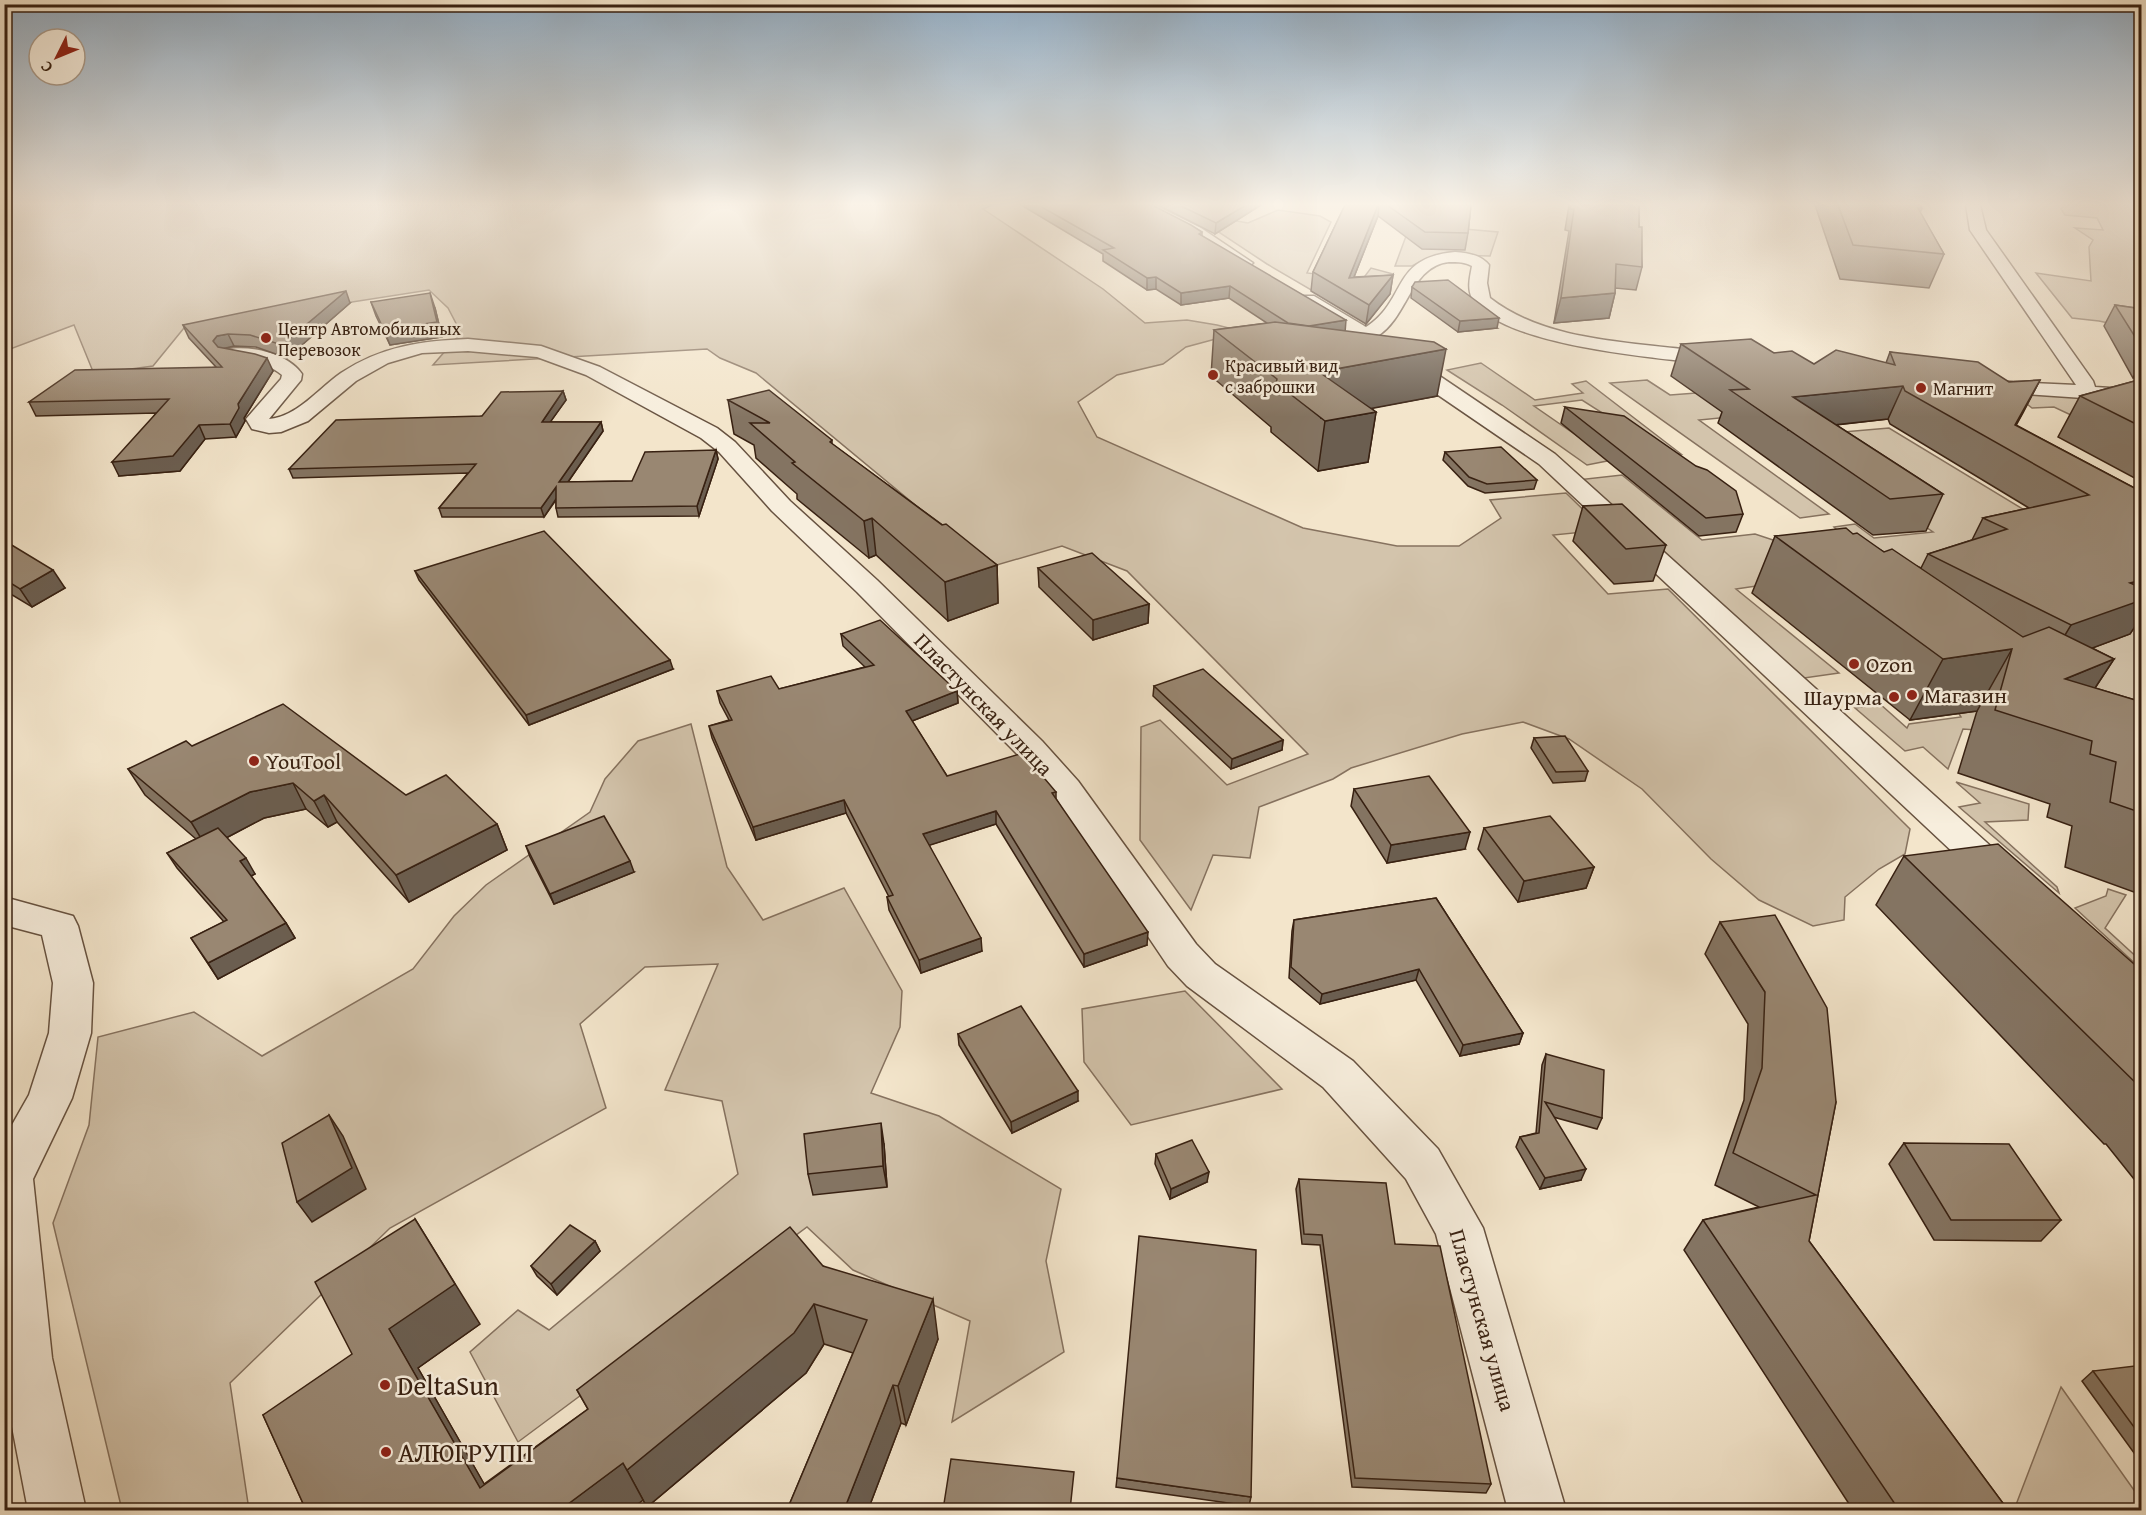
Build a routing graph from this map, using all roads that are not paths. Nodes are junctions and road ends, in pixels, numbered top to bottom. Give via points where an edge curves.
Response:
1 (1268, 276) edge
2 (1412, 276) edge
3 (1479, 276) edge
4 (2010, 276) edge
5 (1366, 335) junction
6 (231, 354) edge
7 (1743, 361) edge
8 (1966, 385) edge
9 (2083, 391) junction
10 (2142, 396) edge
11 (2020, 894) edge
12 (4, 911) edge
13 (57, 1510) edge
14 (1537, 1510) edge

1 - 5 street
2 - 5 street via 1390,315
3 - 7 street via 1482,300 1534,330 1620,347
4 - 9 street via 2086,385
5 - 11 street via 1547,459
6 - 14 street, Пластунская улица via 269,359 292,374 257,419 269,426 300,416 349,377 381,359 421,347 468,345 541,352 592,371 710,433 727,447 781,506 1030,748 1066,789 1182,955 1201,975 1338,1074 1422,1164 1459,1228
8 - 9 street
9 - 10 street
12 - 13 street via 59,926 73,983 70,1033 50,1098 10,1179 26,1358

